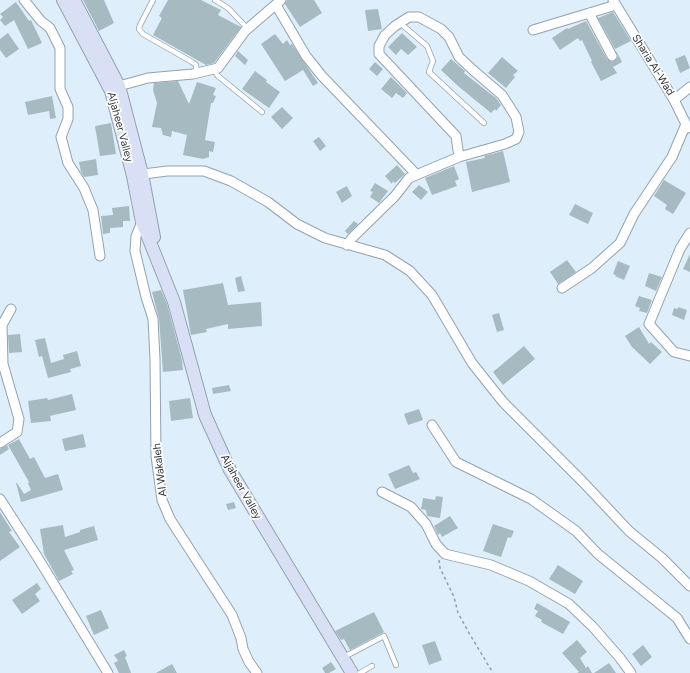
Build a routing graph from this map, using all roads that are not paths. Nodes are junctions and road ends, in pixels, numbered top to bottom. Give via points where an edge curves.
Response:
1 (24, 0) edge
2 (63, 0) edge
3 (74, 0) edge
4 (153, 0) edge
5 (215, 0) edge
6 (278, 3) edge
7 (614, 3) edge
8 (589, 13) junction
9 (400, 23) junction
10 (248, 29) junction
11 (533, 30) dead end
12 (612, 56) dead end
13 (214, 70) junction
14 (197, 74) junction
15 (690, 87) edge
16 (115, 88) junction
17 (674, 100) junction
18 (262, 112) dead end
19 (484, 123) dead end
20 (688, 128) edge
21 (459, 156) junction
22 (416, 174) junction
23 (137, 175) junction
24 (142, 222) junction
25 (690, 233) edge
26 (347, 245) junction
27 (100, 256) dead end
28 (158, 261) junction
29 (562, 288) dead end
30 (11, 309) dead end
31 (690, 356) edge
32 (432, 425) dead end
33 (0, 443) edge
34 (382, 492) dead end
35 (0, 499) edge
36 (690, 586) edge
37 (690, 640) edge
38 (344, 657) junction
39 (396, 665) dead end
40 (372, 666) dead end
41 (108, 673) edge
42 (257, 673) edge
43 (352, 673) edge
44 (360, 673) edge
45 (631, 673) edge

1 - 27 street via 50,28 60,48 60,89 68,108 68,119 61,137 68,163 94,210
2 - 16 street, Aljaheer Valley
3 - 16 street, Aljaheer Valley
4 - 14 lane via 139,29 143,34 196,65
5 - 10 lane via 228,8
6 - 10 street
6 - 22 street via 306,56 322,76
7 - 8 street
7 - 17 street, Sharia Al-Wad
8 - 11 street
8 - 12 street
9 - 19 lane via 427,46 434,61 429,72
9 - 21 street via 385,35 379,46 379,54 456,136
9 - 21 street via 409,17 419,17 441,29 459,57 502,95 516,117 519,132 516,139
10 - 13 street
13 - 14 street
13 - 18 lane
14 - 16 street via 148,78
15 - 17 street
16 - 23 street, Aljaheer Valley
17 - 20 street, Sharia Al-Wad
20 - 29 street via 634,214 620,243 592,268
21 - 22 street
22 - 26 street via 409,178
23 - 24 street, Aljaheer Valley
23 - 26 street via 168,171 204,171 231,181 268,202 298,224 325,238
23 - 28 street, Aljaheer Valley
24 - 28 street, Aljaheer Valley
24 - 42 street, Al Wakaleh via 136,236 135,250 153,320 156,456 162,500 170,519 232,615 243,649
25 - 31 street via 680,249 649,324 674,352
26 - 36 street via 385,255 410,271 432,295 472,363 503,402 629,531 662,558
28 - 38 street, Aljaheer Valley via 174,302 206,415 230,470
30 - 33 street via 2,325 3,364 19,419 17,432
32 - 37 street via 456,462 531,499 576,531 598,554 677,618
34 - 45 street via 411,507 426,524 436,544 445,554 497,568 529,581 569,604 593,627
35 - 41 street
38 - 39 lane via 384,636
38 - 43 street, Aljaheer Valley
40 - 44 lane

